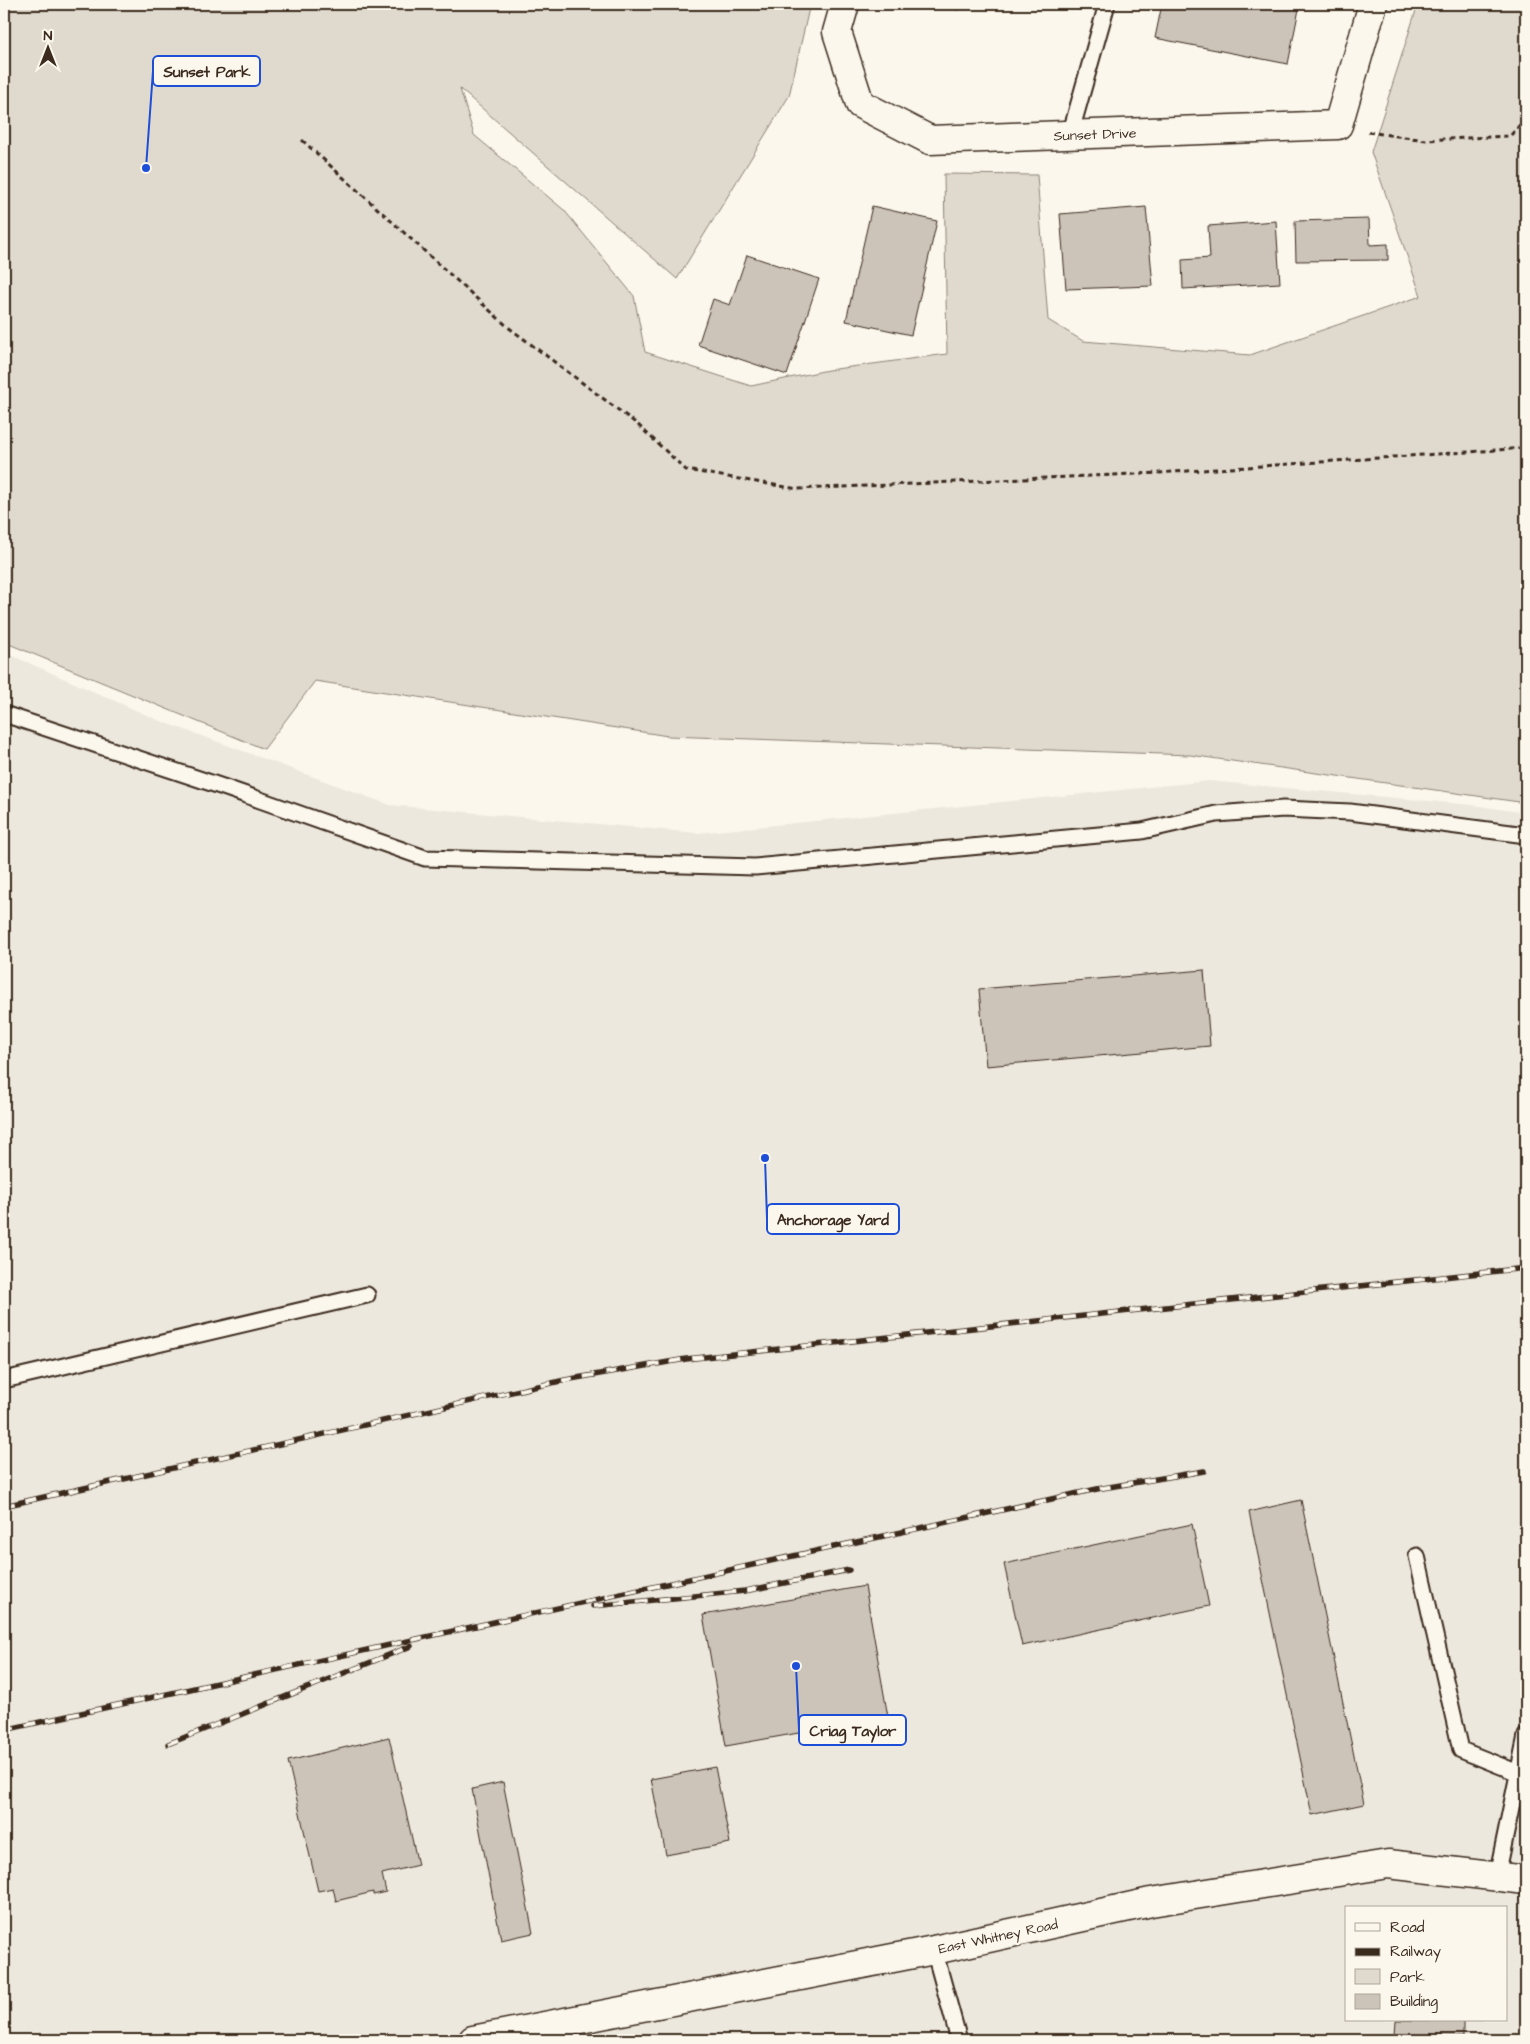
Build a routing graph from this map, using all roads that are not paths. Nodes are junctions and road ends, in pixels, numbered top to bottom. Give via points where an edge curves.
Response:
1 (844, 4) edge
2 (1107, 4) edge
3 (1373, 4) edge
4 (1070, 135) junction
5 (4, 714) edge
6 (1526, 835) edge
7 (367, 1295) dead end
8 (4, 1380) edge
9 (1417, 1556) dead end
10 (1526, 1736) edge
11 (1522, 1776) edge
12 (1497, 1876) junction
13 (1526, 1880) edge
14 (934, 1950) junction
15 (473, 2040) edge
16 (959, 2040) edge

1 - 4 street, Sunset Drive via 837,32 860,104 930,140
2 - 4 lane
3 - 4 street, Sunset Drive via 1338,125
5 - 6 lane via 425,858 755,867 1142,831 1216,814 1283,810 1350,812
7 - 8 lane
9 - 11 lane via 1461,1750
10 - 11 lane
11 - 12 lane
12 - 13 street, East Whitney Road
12 - 14 street, East Whitney Road via 1388,1864 1151,1902
14 - 15 street, East Whitney Road
14 - 16 lane

